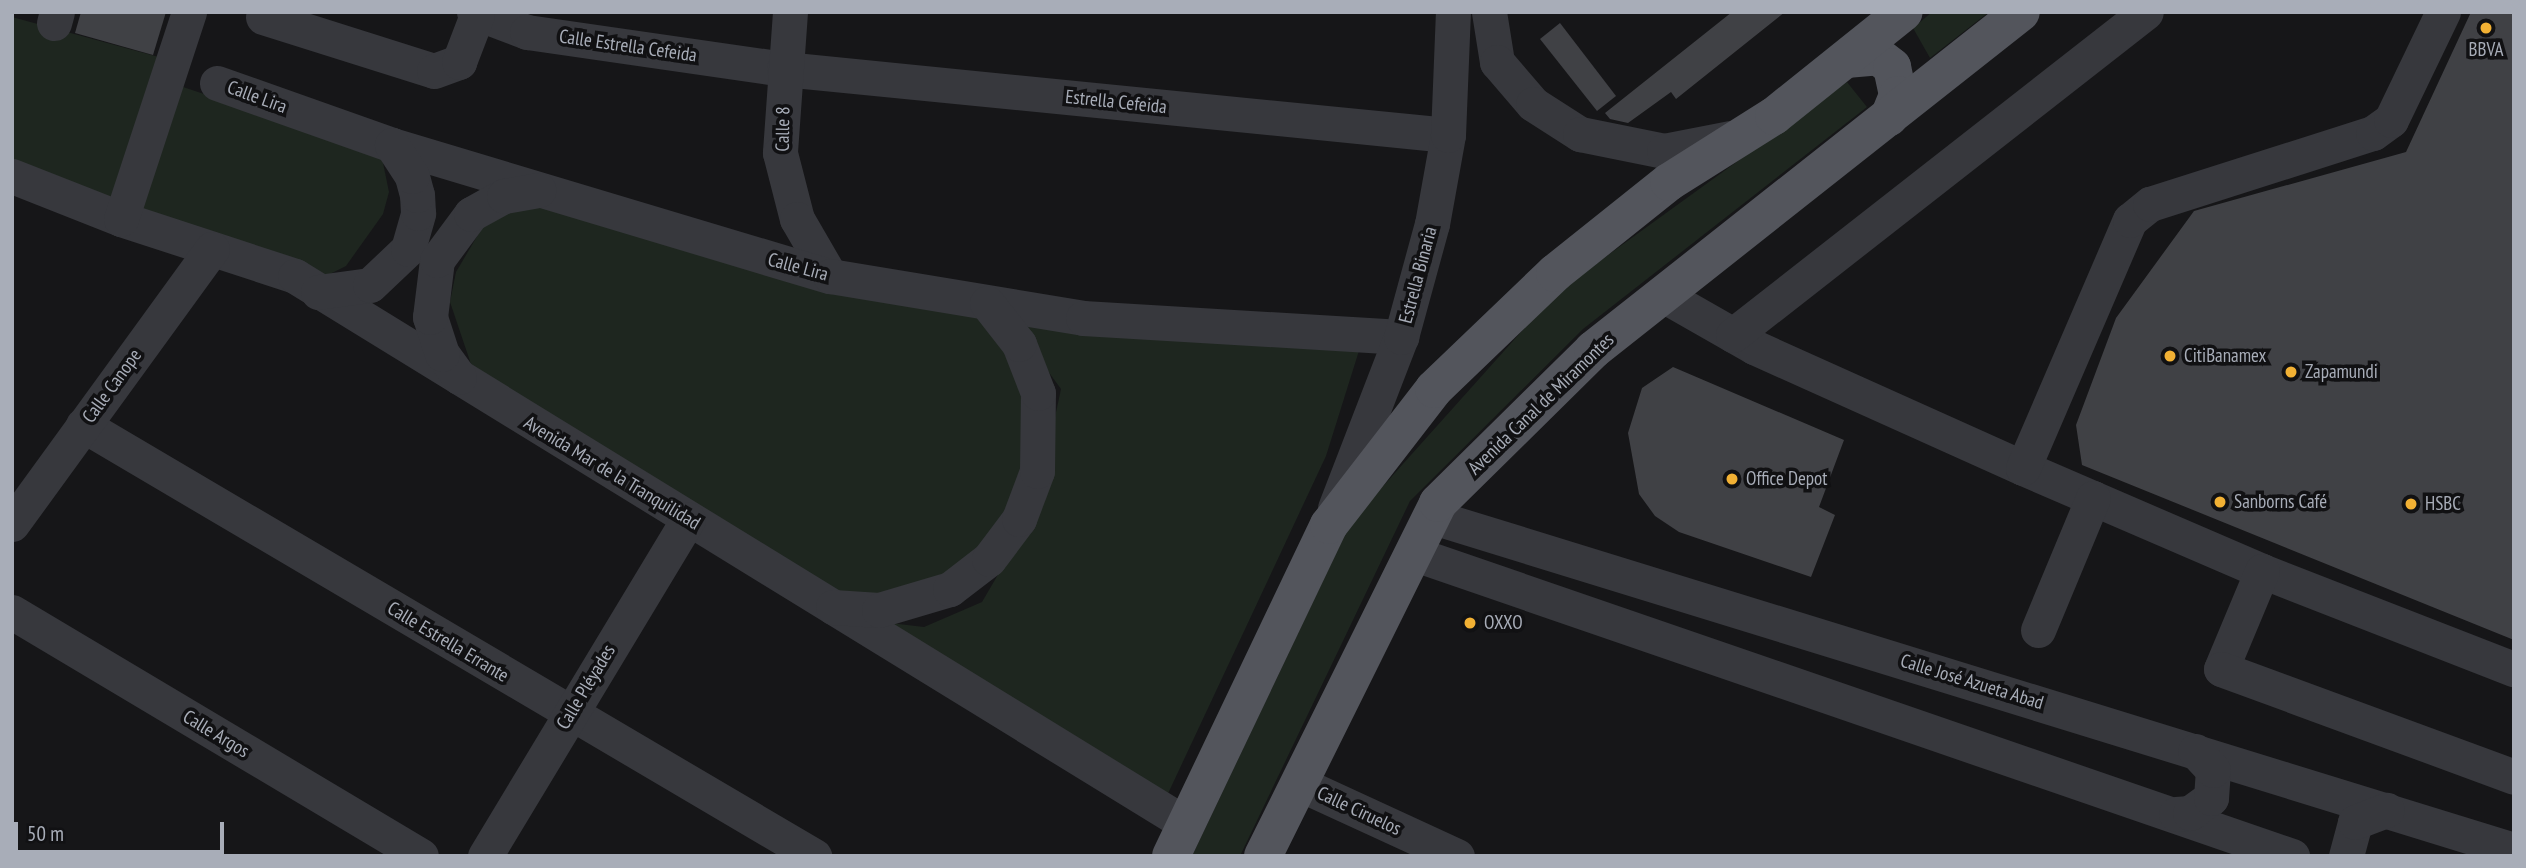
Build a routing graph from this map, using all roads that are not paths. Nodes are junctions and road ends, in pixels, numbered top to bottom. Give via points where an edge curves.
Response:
1 (189, 12) edge
2 (790, 12) edge
3 (1453, 12) edge
4 (1489, 12) edge
5 (2021, 12) edge
6 (2146, 12) edge
7 (2443, 12) edge
8 (475, 14) edge
9 (1902, 14) edge
10 (263, 17) dead end
11 (1846, 59) junction
12 (1497, 62) junction
13 (1454, 67) junction
14 (784, 69) junction
15 (1944, 74) junction
16 (217, 83) dead end
17 (1774, 116) junction
18 (1889, 117) junction
19 (1448, 135) junction
20 (392, 145) junction
21 (12, 176) edge
22 (541, 189) junction
23 (121, 219) junction
24 (212, 249) junction
25 (830, 276) junction
26 (317, 292) junction
27 (1663, 295) junction
28 (987, 303) junction
29 (1733, 335) junction
30 (1401, 337) junction
31 (466, 384) junction
32 (83, 425) junction
33 (2023, 468) junction
34 (2093, 498) junction
35 (1430, 516) junction
36 (688, 519) junction
37 (12, 524) edge
38 (1329, 526) junction
39 (1412, 553) junction
40 (2262, 570) junction
41 (829, 607) junction
42 (12, 612) edge
43 (2038, 630) dead end
44 (2514, 669) edge
45 (570, 715) junction
46 (2195, 751) junction
47 (2514, 777) edge
48 (1298, 783) junction
49 (2387, 810) junction
50 (2176, 814) junction
51 (1178, 840) edge
52 (2514, 850) edge
53 (421, 856) edge
54 (485, 856) edge
55 (814, 856) edge
56 (1263, 856) edge
57 (1457, 856) edge
58 (2292, 856) edge
59 (2347, 856) edge

1 - 23 street
2 - 14 street, Calle 8
3 - 13 street, Estrella Binaria
4 - 12 street
5 - 15 main road, Avenida Canal de Miramontes
6 - 29 street
7 - 33 street via 2392,120 2373,133 2150,204 2130,220
8 - 10 street via 458,62 434,71
8 - 14 street, Calle Estrella Cefeida via 527,32
9 - 11 main road
9 - 15 main road via 1893,35 1903,63 1922,75
11 - 17 main road
11 - 18 main road via 1878,56 1892,67 1898,94
12 - 13 street via 1478,81
12 - 17 street via 1556,120 1580,134 1635,149 1693,149 1749,131
13 - 19 street, Estrella Binaria
14 - 19 street, Estrella Cefeida
14 - 25 street, Calle 8 via 780,153 797,219
15 - 18 main road, Avenida Canal de Miramontes
16 - 20 street, Calle Lira
17 - 38 main road via 1669,182 1511,310 1434,389
18 - 27 main road, Avenida Canal de Miramontes
19 - 30 street, Estrella Binaria via 1432,224
20 - 22 street, Calle Lira
20 - 26 street via 412,176 417,195 418,213 408,249 370,285
21 - 23 street, Avenida Mar de la Tranquilidad
22 - 25 street, Calle Lira
22 - 31 street via 504,195 471,214 437,260 429,298 435,336
23 - 24 street, Avenida Mar de la Tranquilidad
24 - 26 street, Avenida Mar de la Tranquilidad via 295,276
24 - 32 street, Calle Canope
25 - 28 street, Calle Lira
26 - 31 street, Avenida Mar de la Tranquilidad
27 - 29 street
27 - 35 main road, Avenida Canal de Miramontes via 1593,350
28 - 30 street, Calle Lira via 1083,318
28 - 41 street via 1019,344 1040,406 1037,471 1019,519 989,559 950,589 879,610
29 - 33 street
30 - 38 street, Estrella Binaria
31 - 36 street, Avenida Mar de la Tranquilidad
32 - 37 street, Calle Canope
32 - 45 street, Calle Estrella Errante
33 - 34 street
34 - 40 street
34 - 43 street
35 - 39 main road, Avenida Canal de Miramontes
35 - 46 street, Calle José Azueta Abad
36 - 41 street, Avenida Mar de la Tranquilidad
36 - 45 street, Calle Pléyades
38 - 51 main road
39 - 48 main road, Avenida Canal de Miramontes
39 - 50 street
40 - 44 street
40 - 47 street via 2221,669
41 - 51 street, Avenida Mar de la Tranquilidad
42 - 53 street, Calle Argos
45 - 54 street, Calle Pléyades
45 - 55 street, Calle Estrella Errante
46 - 49 street, Calle José Azueta Abad
46 - 50 street via 2213,770 2211,797 2202,808
48 - 56 main road, Avenida Canal de Miramontes
48 - 57 street, Calle Ciruelos
49 - 52 street, Calle José Azueta Abad
49 - 59 street via 2355,822 2347,838
50 - 58 street

